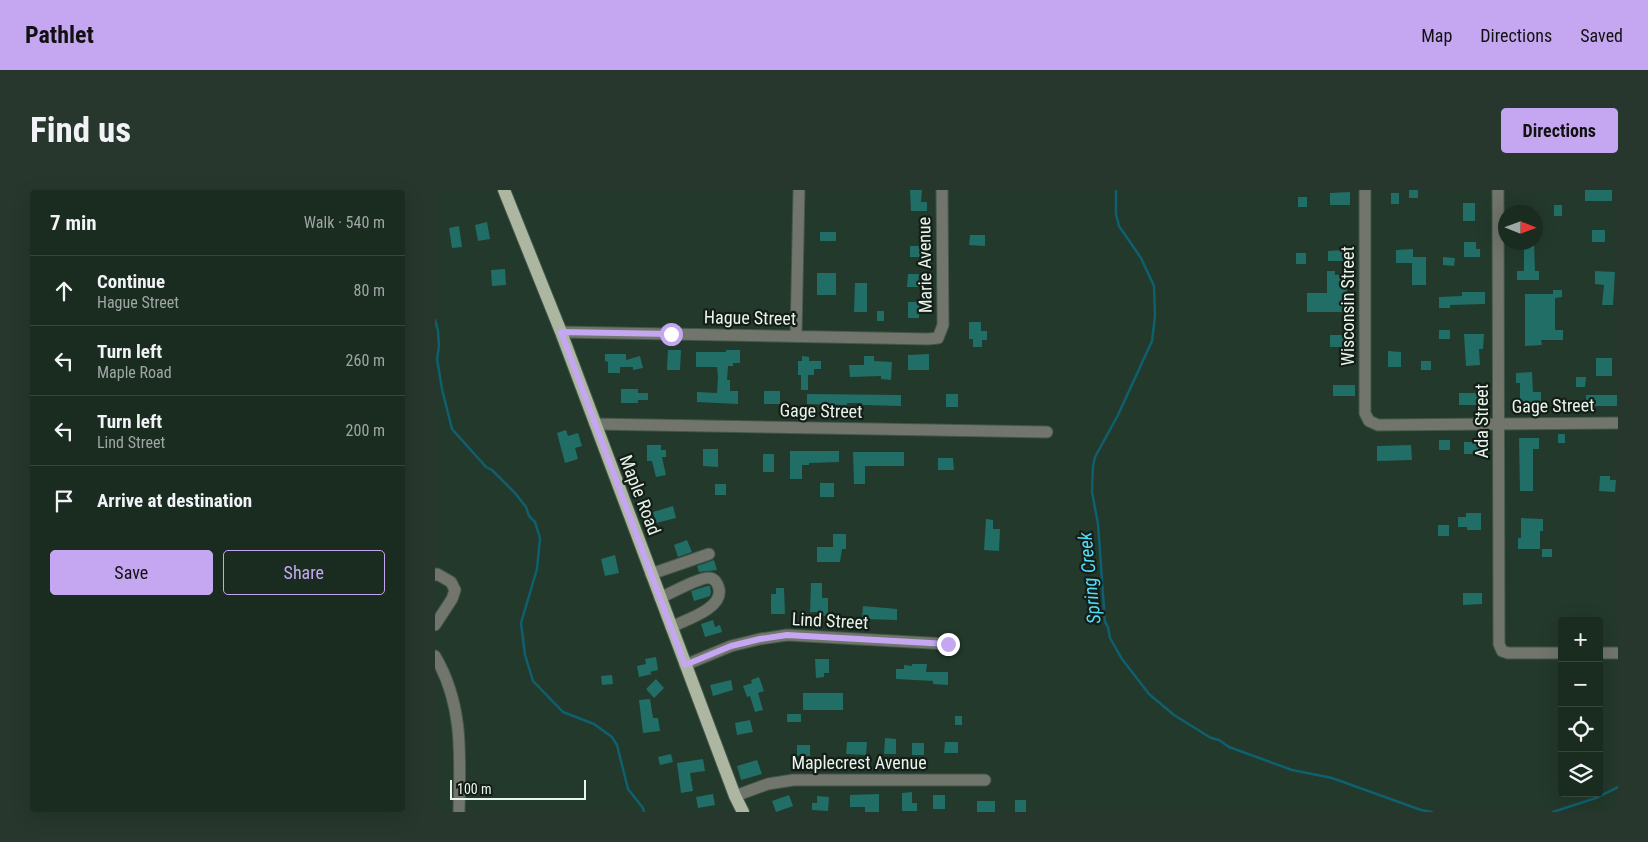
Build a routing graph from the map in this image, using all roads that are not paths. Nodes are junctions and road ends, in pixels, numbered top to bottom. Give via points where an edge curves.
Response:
1 (504, 190) edge
2 (799, 190) edge
3 (942, 190) edge
4 (1365, 190) edge
5 (1498, 190) edge
6 (561, 332) junction
7 (796, 336) junction
8 (938, 338) joint
9 (1369, 422) joint
10 (1618, 423) edge
11 (595, 424) junction
12 (1499, 424) junction
13 (1047, 432) dead end
14 (709, 554) dead end
15 (651, 574) junction
16 (435, 575) edge
17 (660, 598) junction
18 (435, 625) edge
19 (671, 627) junction
20 (948, 644) dead end
21 (1558, 653) edge
22 (1603, 653) edge
23 (1618, 653) edge
24 (435, 656) edge
25 (685, 665) junction
26 (985, 780) dead end
27 (735, 796) junction
28 (459, 812) edge
29 (743, 812) edge

1 - 6 main road, Maple Road
2 - 7 street
3 - 8 street, Marie Avenue via 943,326
4 - 9 street, Wisconsin Street via 1365,413
5 - 12 street, Ada Street
6 - 7 street, Hague Street
6 - 11 main road, Maple Road
7 - 8 street, Hague Street
9 - 12 street, Gage Street via 1378,425
10 - 12 street, Gage Street
11 - 13 street, Gage Street
11 - 15 main road, Maple Road
12 - 21 street, Ada Street via 1499,644 1508,654
14 - 15 street
15 - 17 main road, Maple Road
16 - 18 street via 451,582 455,590
17 - 19 main road, Maple Road
17 - 19 street via 702,579 717,582 717,602
19 - 25 main road, Maple Road
20 - 25 street, Lind Street via 787,635 731,646
22 - 23 street
24 - 28 street via 445,672 456,708 460,738
25 - 27 main road, Maple Road
26 - 27 street, Maplecrest Avenue via 793,780 768,784
27 - 29 main road, Maple Road

